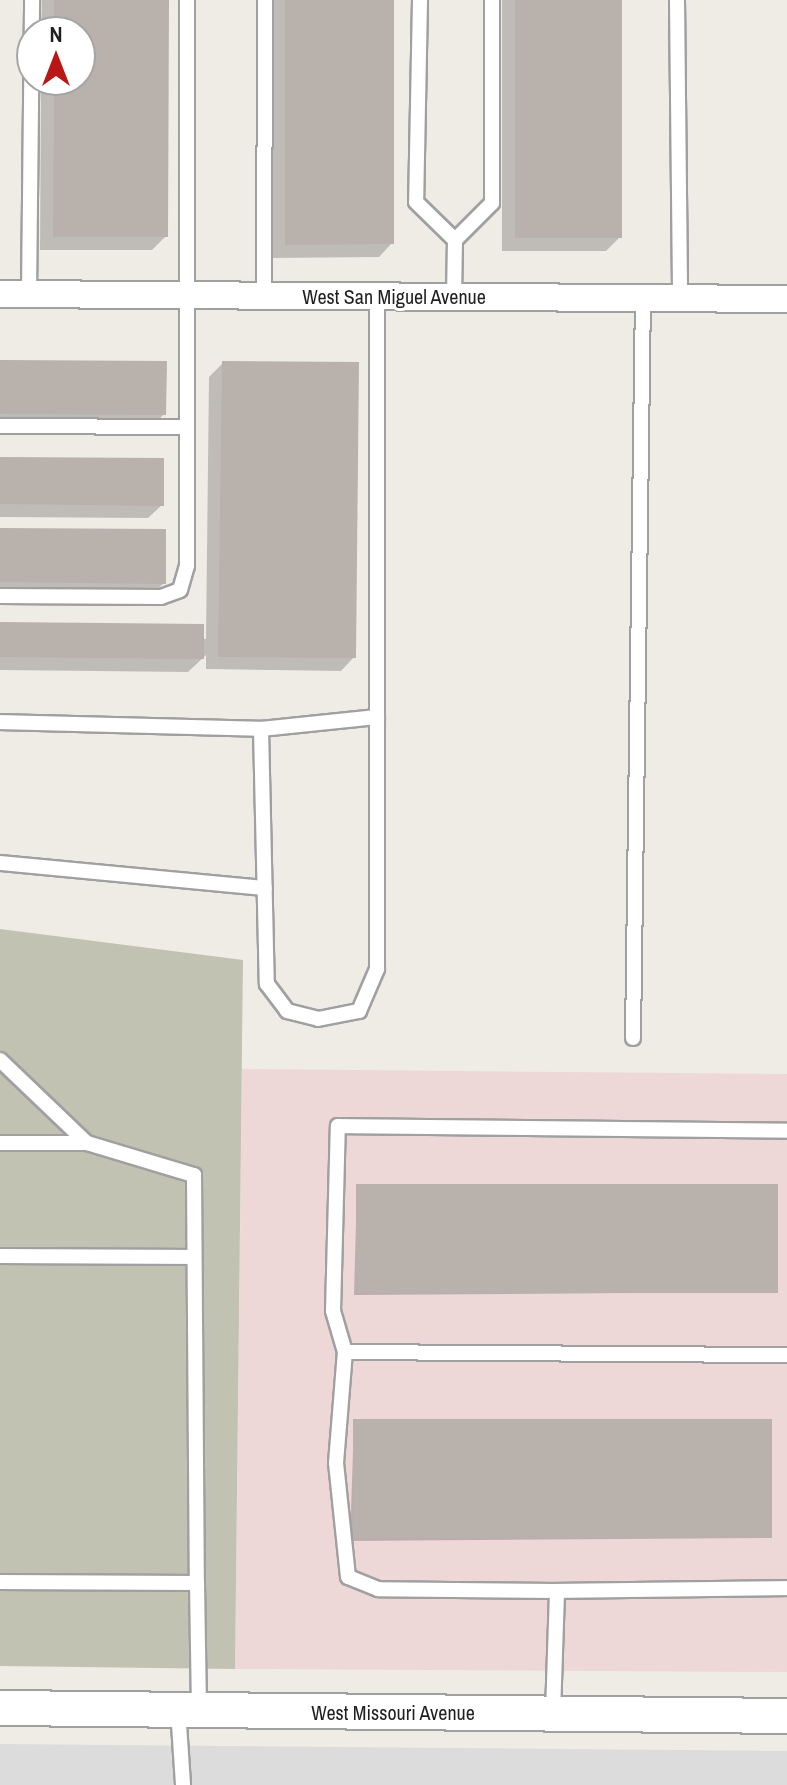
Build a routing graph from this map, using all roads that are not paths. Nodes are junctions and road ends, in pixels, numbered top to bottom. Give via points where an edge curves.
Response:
1 (32, 0) edge
2 (187, 0) edge
3 (265, 0) edge
4 (420, 0) edge
5 (492, 0) edge
6 (677, 0) edge
7 (455, 240) junction
8 (0, 294) edge
9 (29, 295) junction
10 (183, 296) junction
11 (264, 296) junction
12 (377, 297) junction
13 (454, 297) junction
14 (643, 298) junction
15 (680, 298) junction
16 (787, 299) edge
17 (0, 426) edge
18 (185, 427) junction
19 (0, 596) edge
20 (377, 717) junction
21 (0, 722) edge
22 (261, 729) junction
23 (0, 863) edge
24 (265, 888) junction
25 (633, 1038) dead end
26 (0, 1060) edge
27 (787, 1131) edge
28 (0, 1143) edge
29 (87, 1143) junction
30 (0, 1256) edge
31 (192, 1257) junction
32 (345, 1352) junction
33 (787, 1355) edge
34 (0, 1582) edge
35 (197, 1583) junction
36 (787, 1588) edge
37 (557, 1591) junction
38 (0, 1708) edge
39 (189, 1710) junction
40 (553, 1713) junction
41 (787, 1716) edge
42 (183, 1785) edge

1 - 9 lane
2 - 10 lane
3 - 11 lane
4 - 7 lane via 416,202
5 - 7 lane via 492,203
6 - 15 lane
7 - 13 lane
8 - 9 street, West San Miguel Avenue
9 - 10 street, West San Miguel Avenue
10 - 11 street, West San Miguel Avenue
10 - 18 lane
11 - 12 street, West San Miguel Avenue
12 - 13 street, West San Miguel Avenue
12 - 20 lane
13 - 14 street, West San Miguel Avenue
14 - 15 street, West San Miguel Avenue
14 - 25 lane
15 - 16 street, West San Miguel Avenue
17 - 18 lane
18 - 19 lane via 187,566 180,590 161,597
20 - 22 lane
20 - 24 lane via 377,969 359,1011 318,1019 287,1011 267,984
21 - 22 lane
22 - 24 lane
23 - 24 lane
26 - 29 lane
27 - 32 lane via 338,1126 333,1311
28 - 29 lane
29 - 31 lane via 194,1175
30 - 31 lane
31 - 35 lane
32 - 33 lane
32 - 37 lane via 336,1463 348,1577 378,1589
34 - 35 lane
35 - 39 lane
36 - 37 lane
37 - 40 lane
38 - 39 street, West Missouri Avenue
39 - 40 street, West Missouri Avenue
39 - 42 lane
40 - 41 street, West Missouri Avenue

